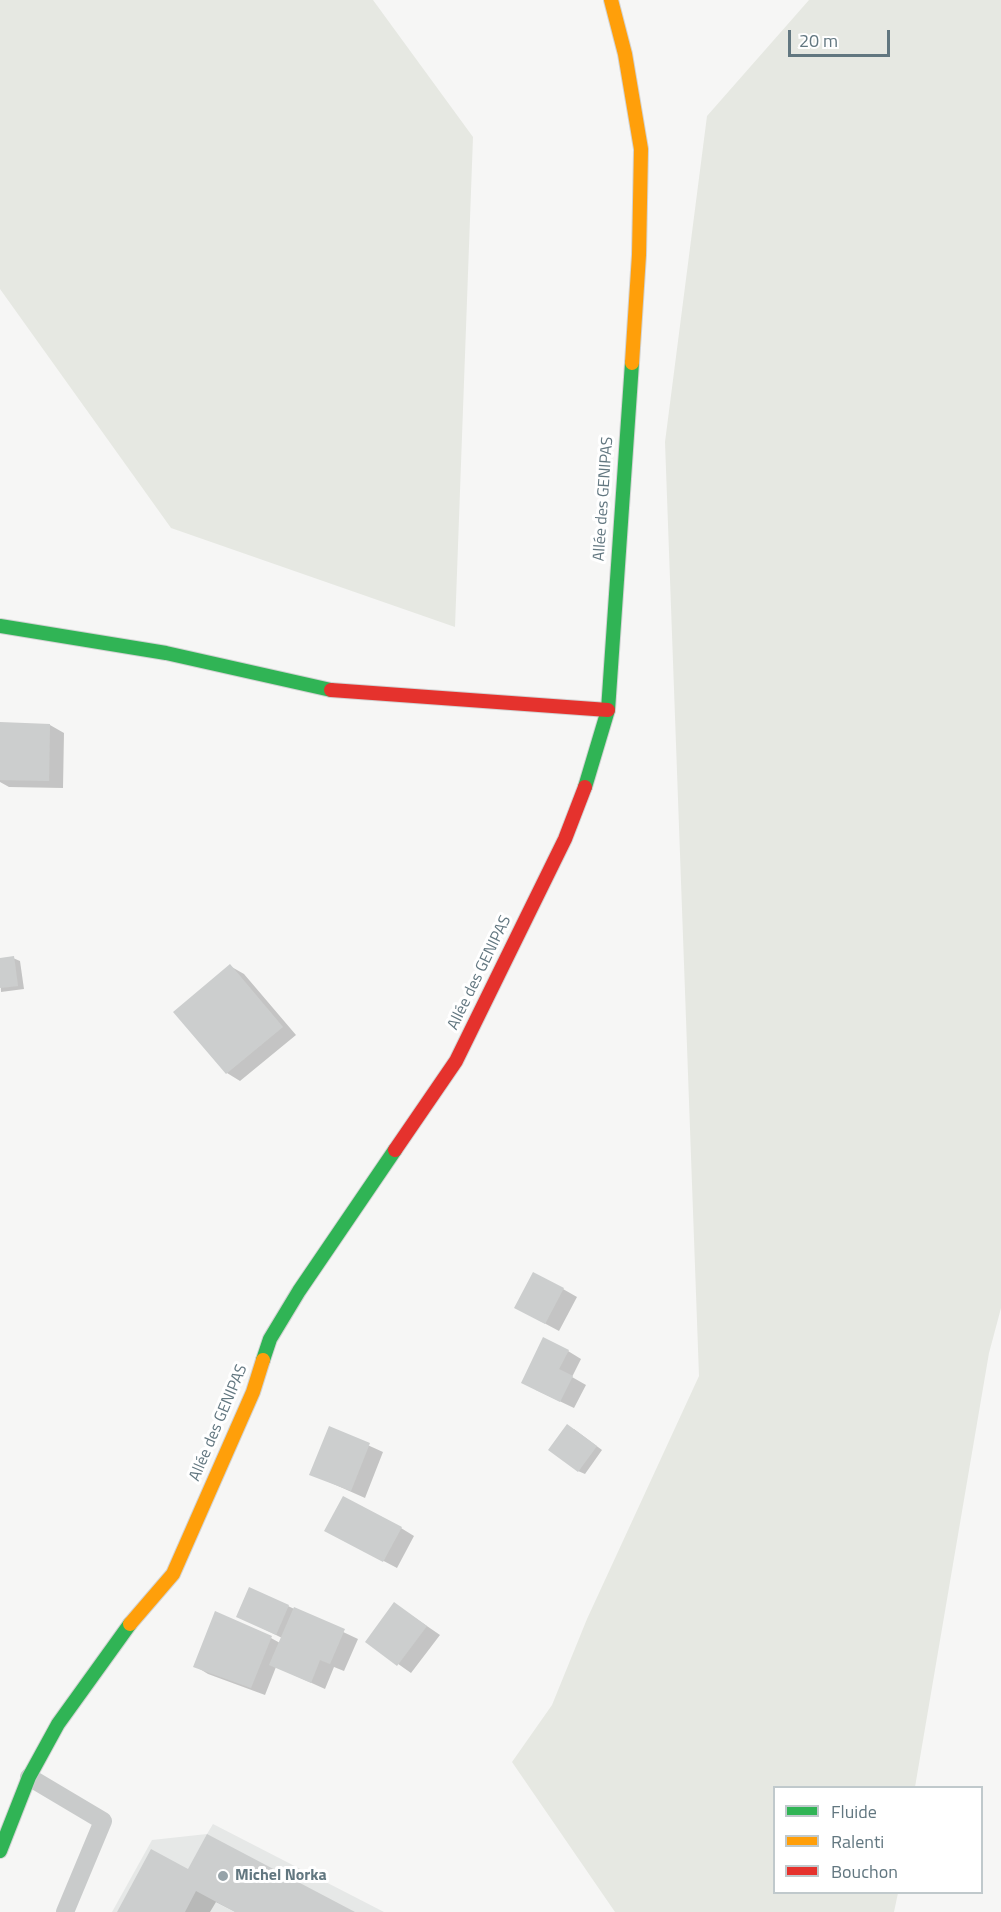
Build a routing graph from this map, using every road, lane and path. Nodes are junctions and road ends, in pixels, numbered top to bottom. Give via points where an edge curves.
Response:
1 (611, 0) edge
2 (0, 626) edge
3 (608, 710) junction
4 (29, 1777) junction
5 (0, 1851) edge
6 (64, 1912) edge

1 - 3 street, Allée des GENIPAS via 625,54 641,149 639,255
2 - 3 street via 166,653 331,690
3 - 4 street, Allée des GENIPAS via 589,777 565,839 456,1061 270,1339 253,1392 173,1574 125,1630 58,1724
4 - 5 street, Allée des GENIPAS
4 - 6 lane via 103,1821

